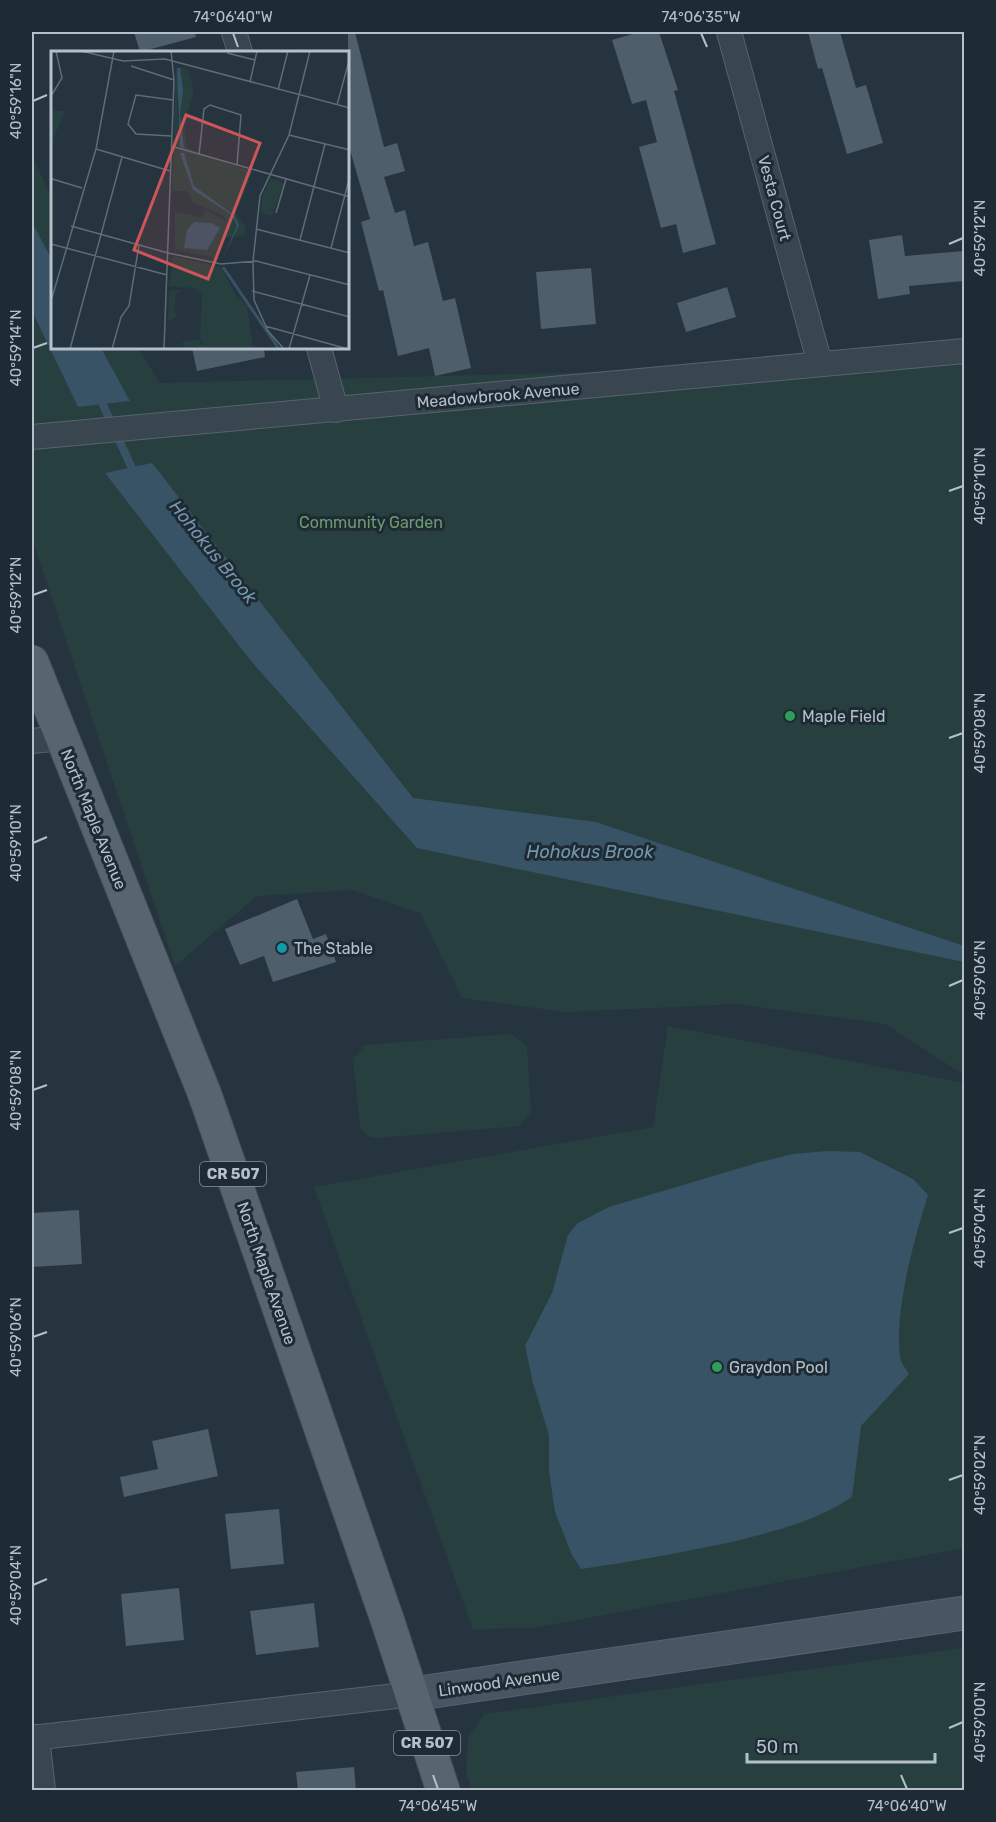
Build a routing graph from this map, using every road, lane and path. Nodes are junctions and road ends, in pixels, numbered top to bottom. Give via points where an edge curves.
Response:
1 (234, 32) edge
2 (729, 32) edge
3 (240, 51) edge
4 (320, 350) edge
5 (964, 351) edge
6 (820, 364) junction
7 (336, 410) junction
8 (32, 437) edge
9 (32, 662) edge
10 (47, 739) edge
11 (964, 1613) edge
12 (413, 1695) junction
13 (34, 1737) edge
14 (44, 1791) edge
15 (443, 1791) edge

1 - 3 street
2 - 6 street, Vesta Court
4 - 7 street
5 - 6 street, Meadowbrook Avenue
6 - 7 street, Meadowbrook Avenue
7 - 8 street, Meadowbrook Avenue
9 - 10 main road, North Maple Avenue / CR 507
10 - 12 main road, North Maple Avenue / CR 507 via 205,1095
11 - 12 main road, Linwood Avenue
12 - 13 street, Linwood Avenue
12 - 15 main road, North Maple Avenue / CR 507
13 - 14 street

